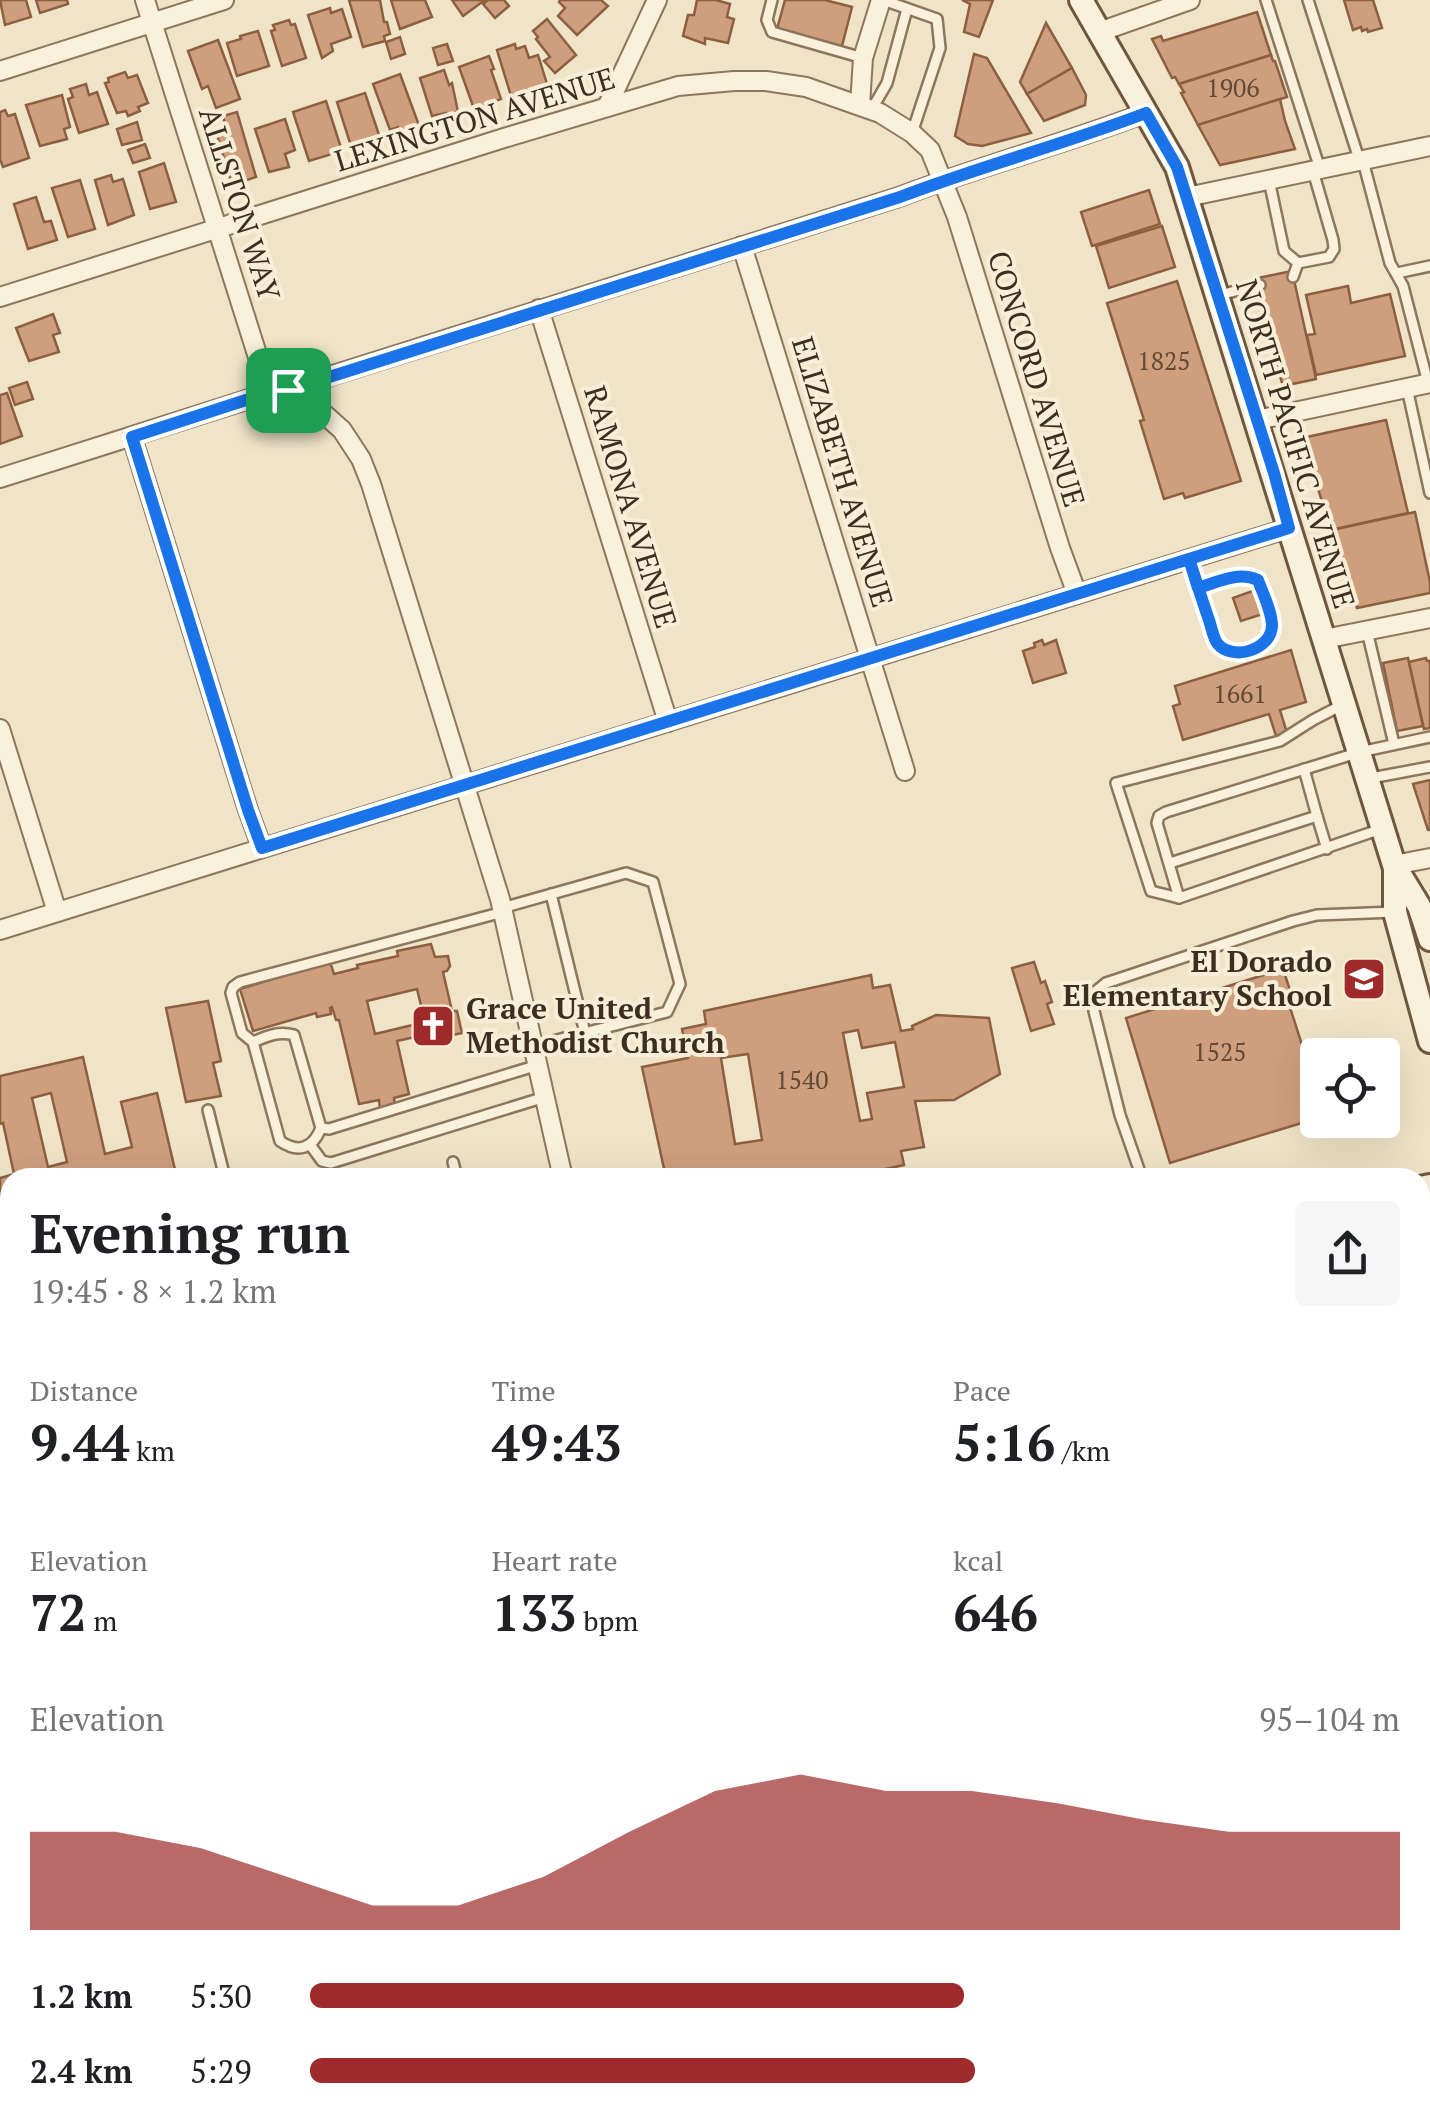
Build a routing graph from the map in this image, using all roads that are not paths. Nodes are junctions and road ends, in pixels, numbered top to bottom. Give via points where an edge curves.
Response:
1 (146, 0) edge
2 (224, 0) edge
3 (657, 0) edge
4 (772, 0) edge
5 (882, 0) edge
6 (1081, 0) edge
7 (1190, 0) edge
8 (1266, 0) edge
9 (1308, 0) edge
10 (907, 9) junction
11 (153, 23) junction
12 (1099, 32) junction
13 (863, 58) junction
14 (0, 71) edge
15 (608, 107) junction
16 (866, 107) junction
17 (1146, 113) junction
18 (912, 133) junction
19 (1430, 146) edge
20 (1361, 160) junction
21 (1317, 170) junction
22 (943, 180) junction
23 (1269, 180) junction
24 (1187, 197) junction
25 (218, 230) junction
26 (742, 246) junction
27 (1298, 262) junction
28 (1430, 266) edge
29 (1397, 273) junction
30 (1293, 277) dead end
31 (1260, 284) dead end
32 (1218, 295) junction
33 (0, 298) edge
34 (539, 310) junction
35 (1429, 383) edge
36 (1406, 388) junction
37 (288, 390) junction
38 (1257, 420) junction
39 (132, 437) junction
40 (0, 478) edge
41 (1430, 493) edge
42 (1289, 528) junction
43 (1189, 559) junction
44 (1198, 588) junction
45 (1077, 594) junction
46 (1430, 618) edge
47 (1367, 631) junction
48 (1324, 640) junction
49 (871, 659) junction
50 (1345, 704) junction
51 (668, 722) junction
52 (0, 729) edge
53 (1430, 737) edge
54 (1394, 744) junction
55 (1360, 752) junction
56 (1430, 767) edge
57 (1304, 769) junction
58 (905, 772) dead end
59 (1368, 779) junction
60 (464, 785) junction
61 (1317, 816) junction
62 (1383, 828) junction
63 (262, 848) junction
64 (1328, 849) junction
65 (1430, 858) edge
66 (1170, 863) junction
67 (1394, 866) junction
68 (551, 894) junction
69 (1179, 898) junction
70 (1424, 905) edge
71 (502, 910) junction
72 (57, 912) junction
73 (1395, 912) junction
74 (0, 930) edge
75 (1430, 939) edge
76 (585, 1033) junction
77 (1430, 1041) edge
78 (253, 1042) junction
79 (534, 1046) junction
80 (538, 1066) junction
81 (545, 1098) junction
82 (208, 1110) dead end
83 (321, 1128) junction
84 (311, 1146) junction
85 (453, 1162) dead end
86 (222, 1168) edge
87 (454, 1168) edge
88 (562, 1168) edge
89 (1139, 1168) edge

1 - 11 street, ALLSTON WAY
2 - 11 street
3 - 15 street
4 - 13 lane via 772,32
5 - 10 lane
5 - 13 street
6 - 12 street, NORTH PACIFIC AVENUE
7 - 12 street
8 - 21 lane
9 - 20 lane
10 - 16 lane via 887,83
10 - 18 lane via 936,20 940,48
11 - 14 street
11 - 25 street, ALLSTON WAY
12 - 17 street, NORTH PACIFIC AVENUE
13 - 16 street
15 - 16 street, LEXINGTON AVENUE via 678,86 734,80 806,87
15 - 25 street, LEXINGTON AVENUE
16 - 18 street, LEXINGTON AVENUE
17 - 22 street
17 - 24 street, NORTH PACIFIC AVENUE
18 - 22 street, LEXINGTON AVENUE via 930,150
19 - 20 street
20 - 21 street
20 - 29 lane
21 - 23 street
21 - 27 lane via 1334,249
22 - 26 street
22 - 45 street, CONCORD AVENUE
23 - 24 street
23 - 27 lane via 1284,251
24 - 32 street, NORTH PACIFIC AVENUE
25 - 33 street, LEXINGTON AVENUE
25 - 37 street, ALLSTON WAY via 264,373
26 - 34 street
26 - 49 street, ELIZABETH AVENUE
27 - 30 lane
28 - 29 lane
29 - 35 lane
31 - 32 lane
32 - 38 street, NORTH PACIFIC AVENUE
34 - 37 street
34 - 51 street, RAMONA AVENUE
35 - 36 street
36 - 38 street
36 - 41 lane
37 - 39 street
37 - 60 street, ALLSTON WAY via 342,430 361,459
38 - 42 street, NORTH PACIFIC AVENUE
39 - 40 street
39 - 63 street
42 - 43 street
42 - 48 street, NORTH PACIFIC AVENUE
43 - 44 lane
43 - 45 street
44 - 44 lane via 1240,576 1258,580 1272,622 1264,644 1241,654 1216,642
45 - 49 street
46 - 47 street
47 - 48 street
47 - 54 lane
48 - 50 street, NORTH PACIFIC AVENUE
49 - 51 street
49 - 58 street, ELIZABETH AVENUE
50 - 55 street, NORTH PACIFIC AVENUE
50 - 69 lane via 1280,741 1116,783 1151,891
51 - 60 street
52 - 72 street
53 - 54 lane
54 - 55 lane
55 - 57 lane
55 - 59 street, NORTH PACIFIC AVENUE
56 - 59 lane
57 - 61 lane
57 - 66 lane via 1159,816
59 - 62 street, NORTH PACIFIC AVENUE
60 - 63 street
60 - 71 street, ALLSTON WAY
61 - 64 lane
61 - 66 lane
62 - 64 lane
62 - 67 street, NORTH PACIFIC AVENUE
63 - 72 street
64 - 69 lane
65 - 67 street
66 - 69 lane
67 - 70 street, NORTH PACIFIC AVENUE
67 - 73 street, NORTH PACIFIC AVENUE
68 - 71 lane
68 - 76 lane
68 - 76 lane via 626,873 653,882 680,984 667,1012
70 - 75 street, NORTH PACIFIC AVENUE
71 - 78 lane via 240,982 231,993 242,1033
71 - 79 street, ALLSTON WAY
72 - 74 street
73 - 77 street, NORTH PACIFIC AVENUE
73 - 89 lane via 1293,921 1095,992 1115,1098
76 - 79 lane
78 - 83 lane via 294,1035
78 - 84 lane via 280,1141 289,1148
79 - 80 street, ALLSTON WAY
80 - 81 street, ALLSTON WAY
80 - 83 lane
81 - 84 lane via 331,1163
81 - 88 street, ALLSTON WAY
82 - 86 lane
83 - 84 lane
85 - 87 lane

